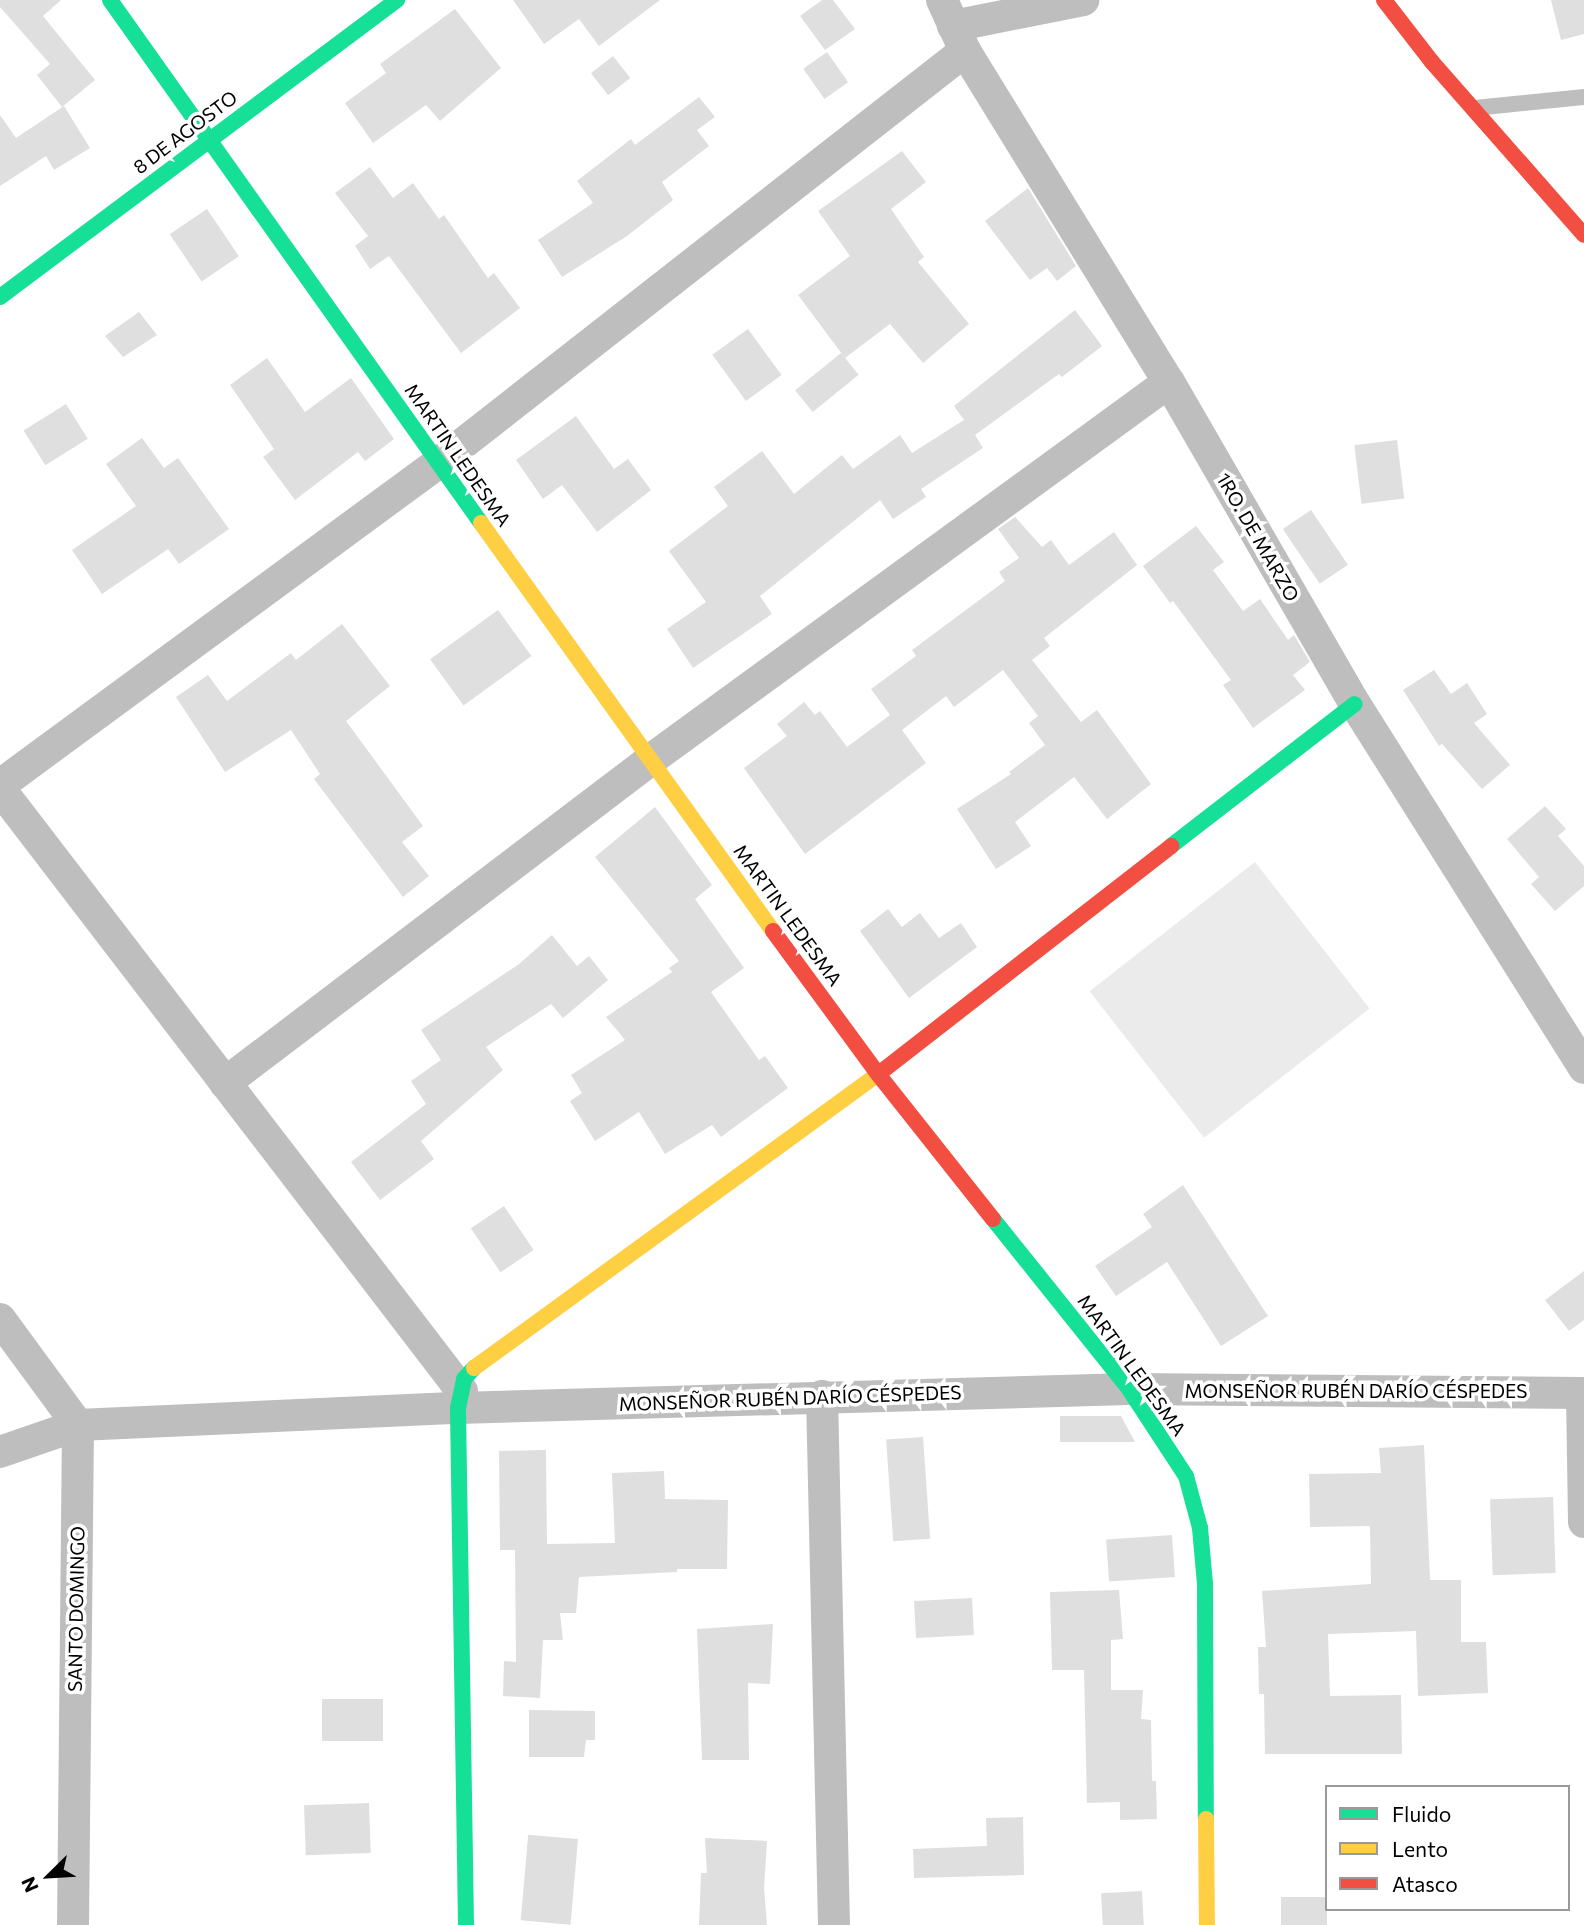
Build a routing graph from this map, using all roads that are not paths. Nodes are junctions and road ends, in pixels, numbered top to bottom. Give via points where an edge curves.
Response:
1 (110, 0) edge
2 (397, 0) edge
3 (1083, 0) edge
4 (1384, 0) edge
5 (953, 26) edge
6 (1584, 97) edge
7 (1472, 108) junction
8 (210, 139) junction
9 (1584, 235) edge
10 (0, 297) edge
11 (1169, 382) junction
12 (438, 463) junction
13 (1355, 704) junction
14 (649, 761) junction
15 (0, 787) edge
16 (1584, 1068) edge
17 (878, 1074) junction
18 (225, 1083) junction
19 (0, 1320) edge
20 (1129, 1389) junction
21 (1583, 1393) edge
22 (822, 1396) junction
23 (460, 1399) junction
24 (78, 1425) junction
25 (0, 1452) edge
26 (1584, 1522) edge
27 (73, 1925) edge
28 (466, 1925) edge
29 (834, 1925) edge
30 (1207, 1925) edge

1 - 8 street, MARTIN LEDESMA
2 - 8 street, 8 DE AGOSTO
3 - 5 street
4 - 7 street
5 - 11 street, 1RO. DE MARZO
5 - 12 street
6 - 7 lane
7 - 9 street
8 - 10 street, 8 DE AGOSTO
8 - 12 street, MARTIN LEDESMA
11 - 13 street, 1RO. DE MARZO
11 - 14 street
12 - 14 street, MARTIN LEDESMA
12 - 15 street
13 - 16 street, 1RO. DE MARZO
13 - 17 street
14 - 17 street, MARTIN LEDESMA
14 - 18 street
15 - 18 street
17 - 20 street, MARTIN LEDESMA
17 - 23 street via 479,1362 464,1379
18 - 23 street
19 - 24 street
20 - 21 street, MONSEÑOR RUBÉN DARÍO CÉSPEDES
20 - 22 street, MONSEÑOR RUBÉN DARÍO CÉSPEDES
20 - 30 street, MARTIN LEDESMA via 1186,1476 1200,1528 1205,1584
21 - 26 street
22 - 23 street, MONSEÑOR RUBÉN DARÍO CÉSPEDES
22 - 29 street
23 - 24 street, MONSEÑOR RUBÉN DARÍO CÉSPEDES
23 - 28 street
24 - 25 street, MONSEÑOR RUBÉN DARÍO CÉSPEDES
24 - 27 street, SANTO DOMINGO

